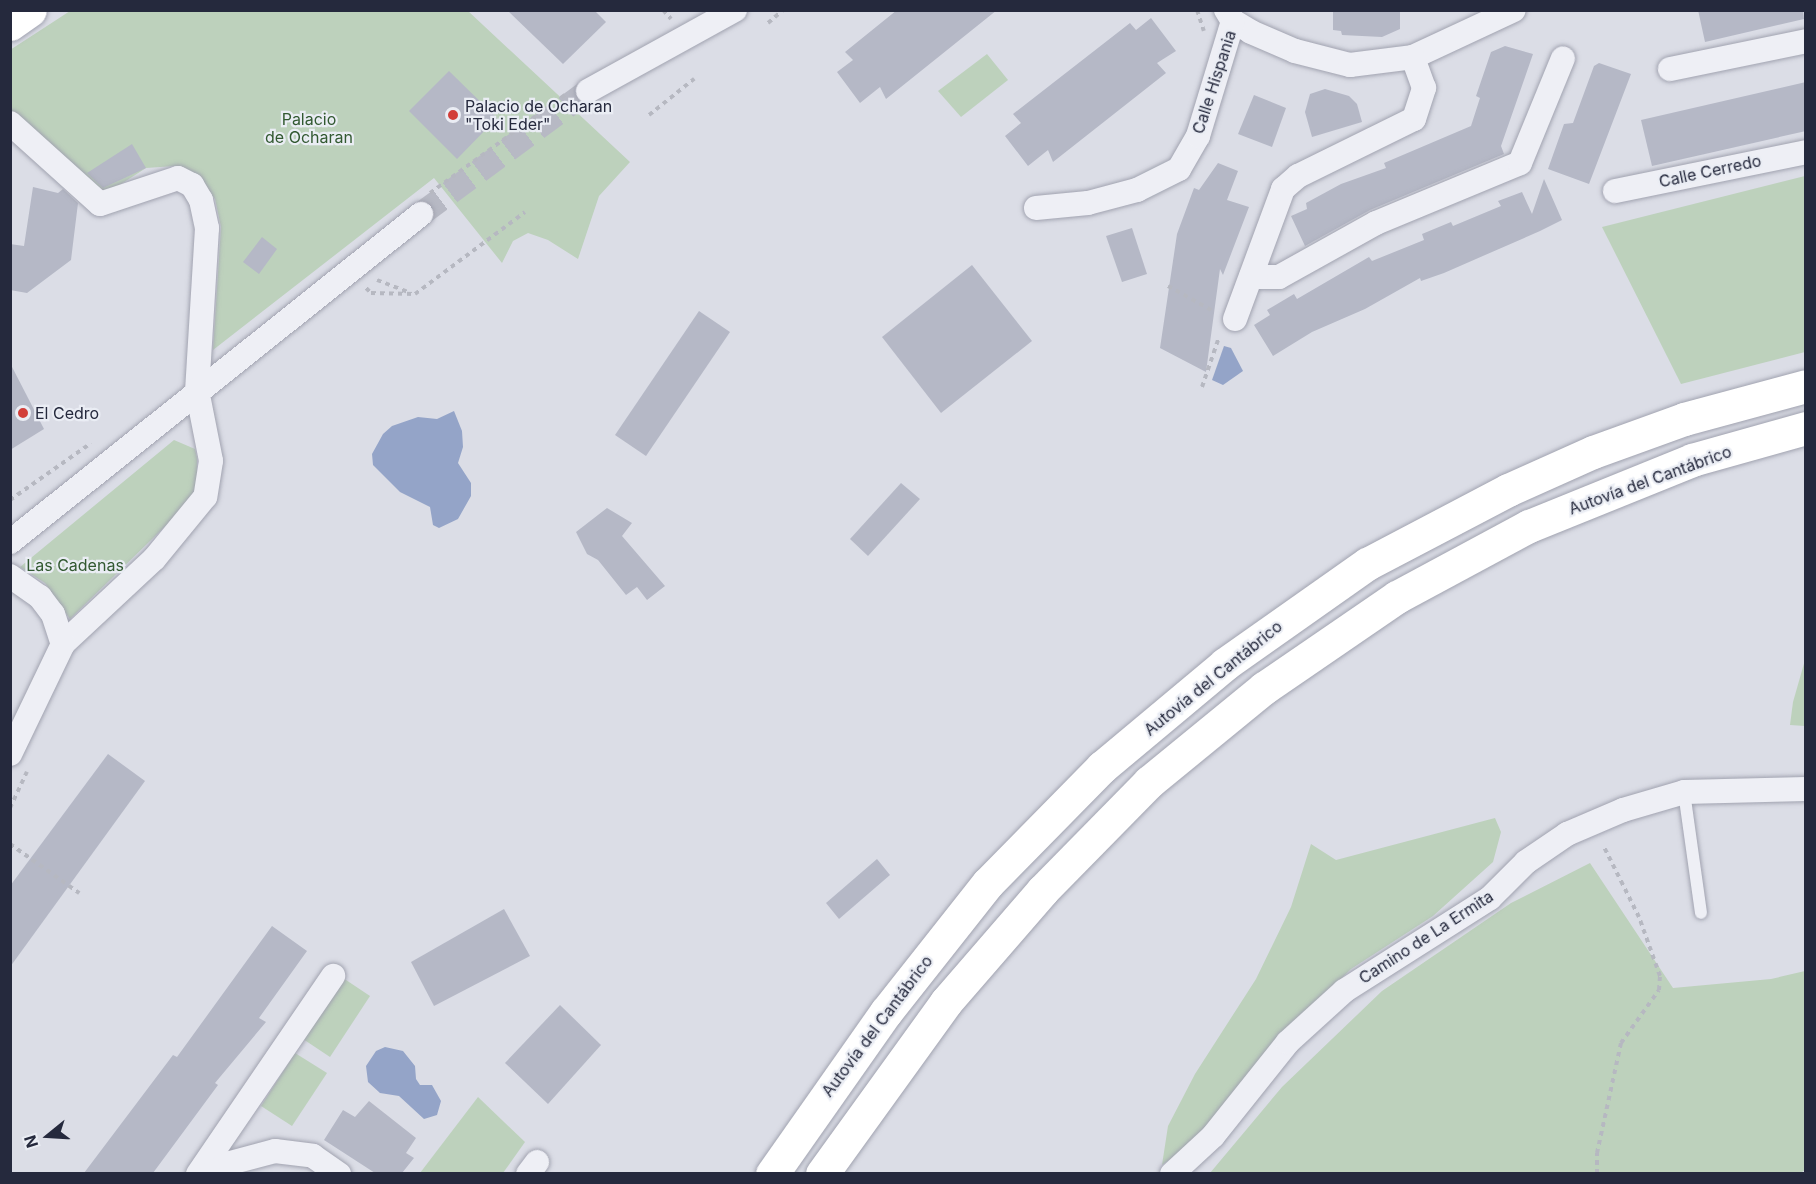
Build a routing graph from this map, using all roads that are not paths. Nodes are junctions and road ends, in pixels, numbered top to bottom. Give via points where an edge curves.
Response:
1 (30, 10) edge
2 (735, 10) edge
3 (1514, 10) edge
4 (1229, 16) edge
5 (10, 24) edge
6 (1806, 42) edge
7 (1413, 57) junction
8 (1563, 58) dead end
9 (1670, 69) dead end
10 (588, 91) tunnel mouth
11 (10, 123) edge
12 (1806, 152) edge
13 (1615, 191) dead end
14 (1036, 208) dead end
15 (421, 214) tunnel mouth
16 (1251, 277) junction
17 (1225, 322) road end
18 (1806, 386) edge
19 (197, 390) junction
20 (1806, 428) edge
21 (10, 542) edge
22 (10, 576) edge
23 (63, 644) junction
24 (10, 754) edge
25 (1806, 789) edge
26 (1684, 792) junction
27 (1701, 913) dead end
28 (333, 976) dead end
29 (198, 1173) edge
30 (211, 1173) edge
31 (339, 1173) edge
32 (772, 1173) edge
33 (822, 1173) edge
34 (1172, 1173) edge

1 - 5 highway
2 - 10 street
3 - 7 street
4 - 7 street via 1294,51 1350,66
4 - 14 street, Calle Hispania via 1198,136 1179,169 1137,190 1088,203
6 - 9 street
7 - 16 street via 1424,88 1414,119 1298,176 1283,189
8 - 16 street via 1520,163 1376,224 1279,277
11 - 19 street via 100,204 178,178 192,185 201,200 207,228
12 - 13 street, Calle Cerredo
15 - 19 street
16 - 17 street
18 - 32 highway, Autovía del Cantábrico via 1684,419 1603,449 1458,515 1367,564 1225,664 1102,767 988,884 886,1012
19 - 21 street
19 - 23 street via 211,460 205,497 154,559
20 - 33 highway, Autovía del Cantábrico via 1692,460 1529,525 1397,597 1264,688 1149,783 1043,890 946,1002
22 - 23 street via 40,597 53,614
23 - 24 street
25 - 26 street, Camino de La Ermita
26 - 27 lane
26 - 34 street, Camino de La Ermita via 1567,834 1526,862 1490,898 1344,991 1288,1042 1213,1136
28 - 29 street
30 - 31 street via 230,1162 275,1151 313,1156

